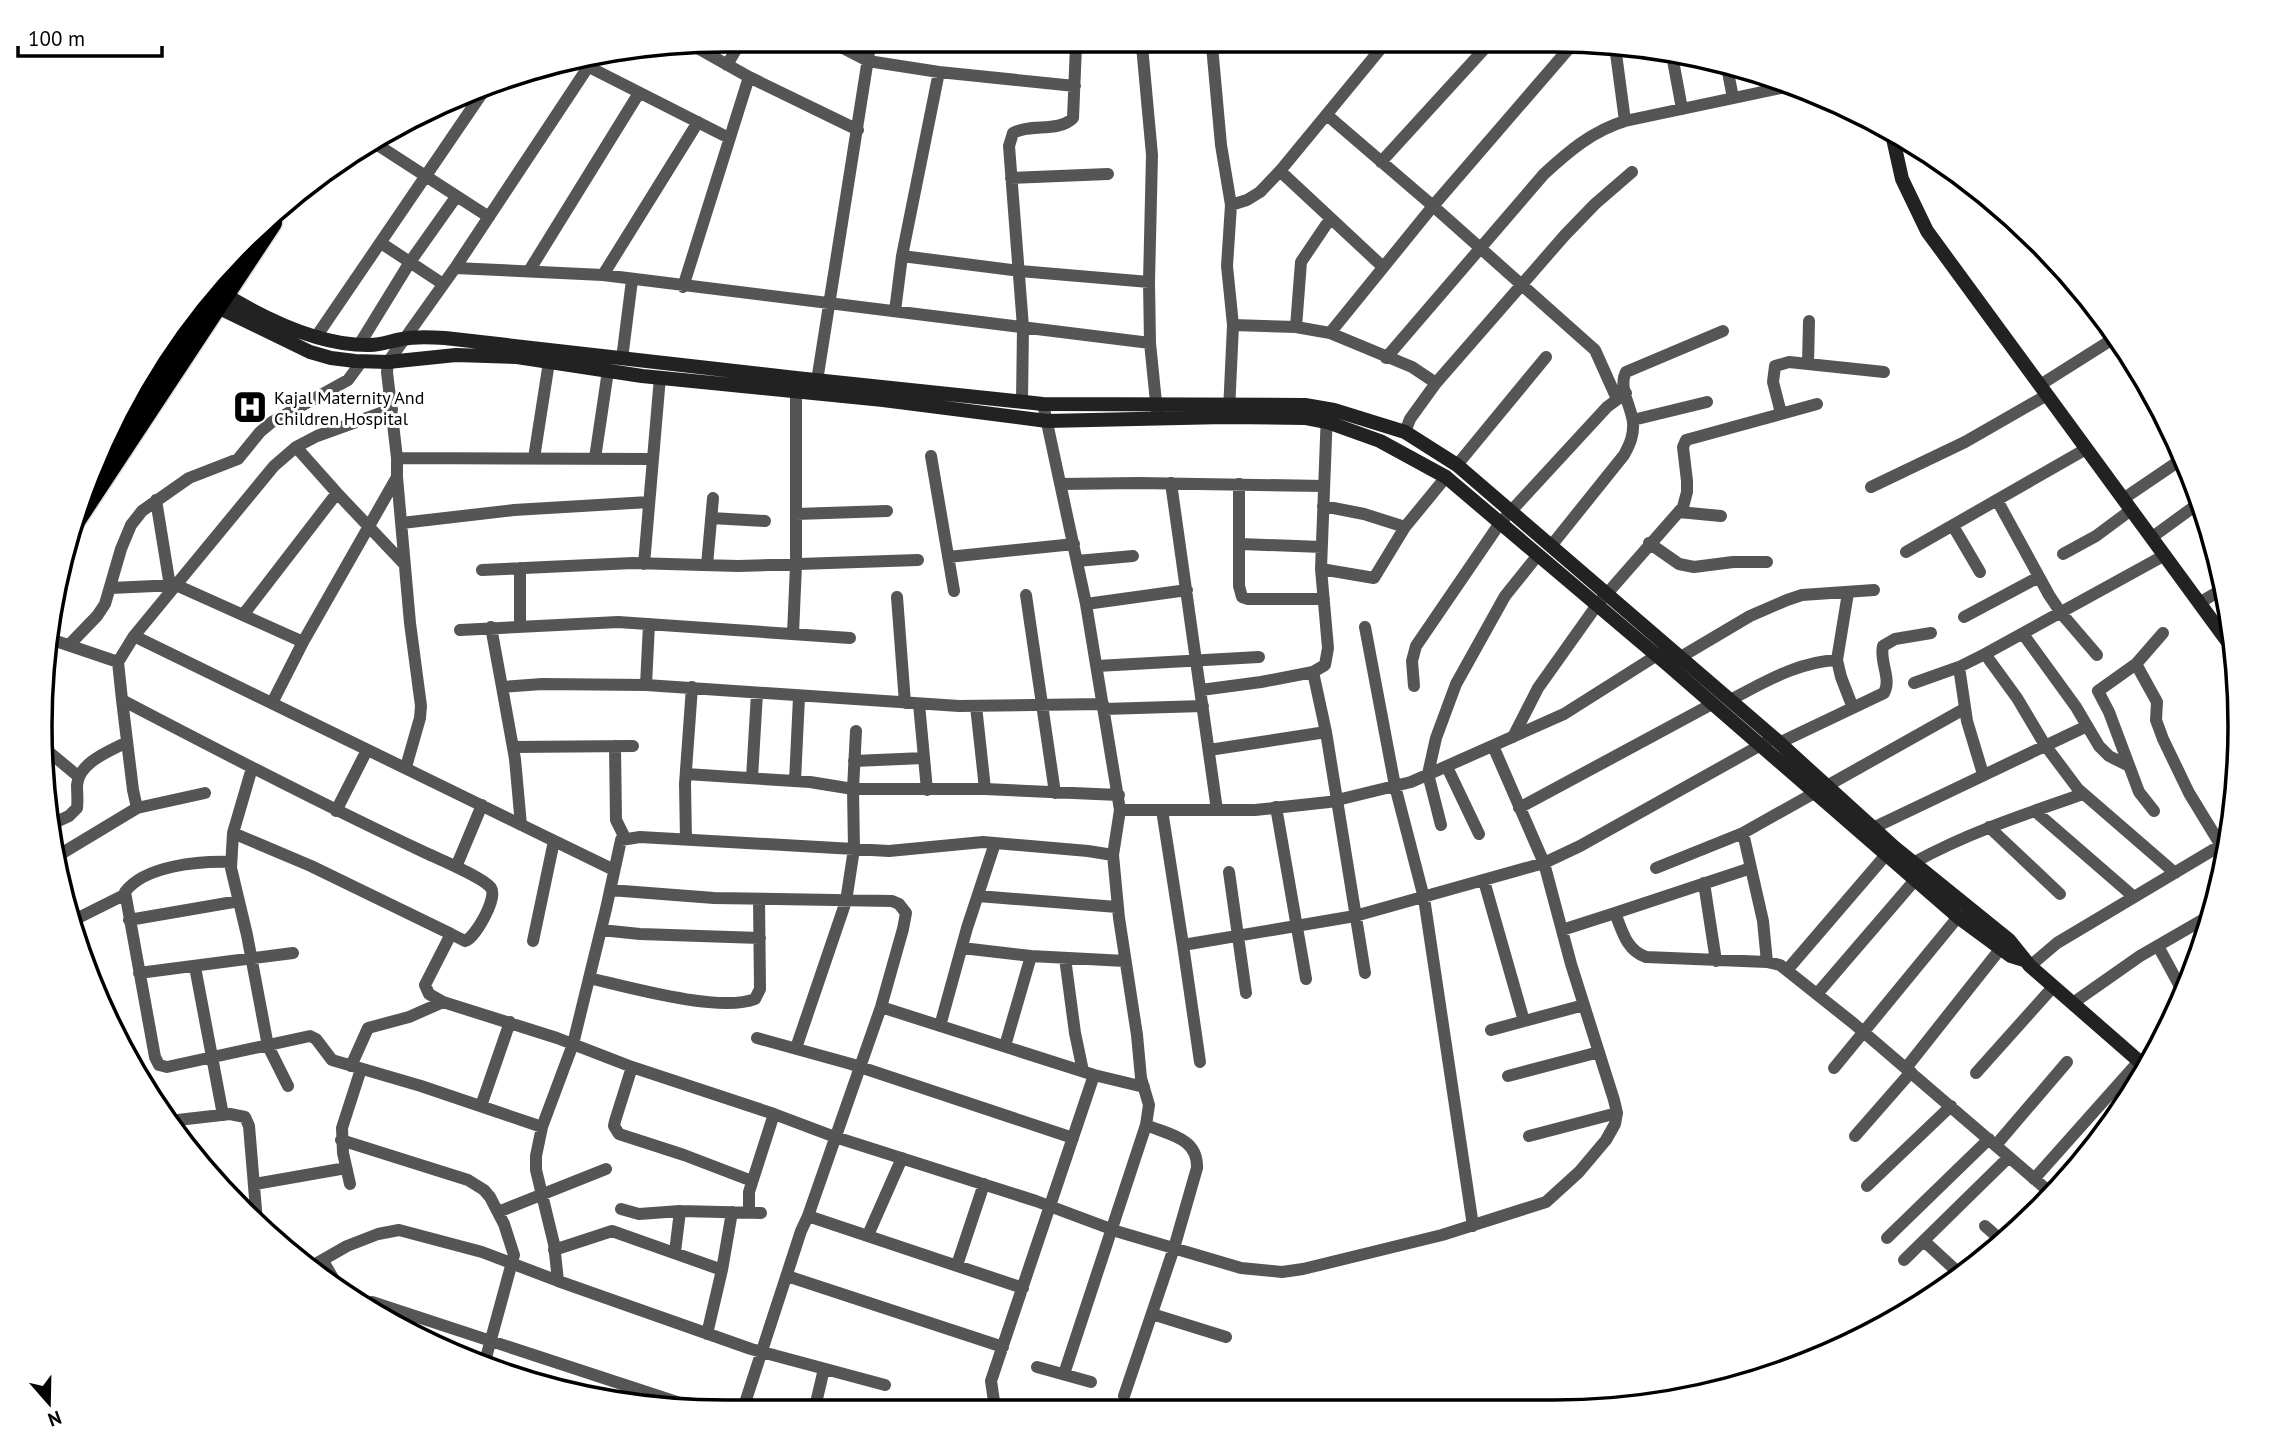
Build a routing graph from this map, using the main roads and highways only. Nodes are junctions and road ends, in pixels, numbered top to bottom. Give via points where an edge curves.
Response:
1 (259, 242) edge
2 (227, 274) edge
3 (216, 298) junction
4 (184, 327) edge
5 (96, 490) edge

1 - 3 main road
2 - 3 main road
3 - 4 main road
3 - 5 main road

